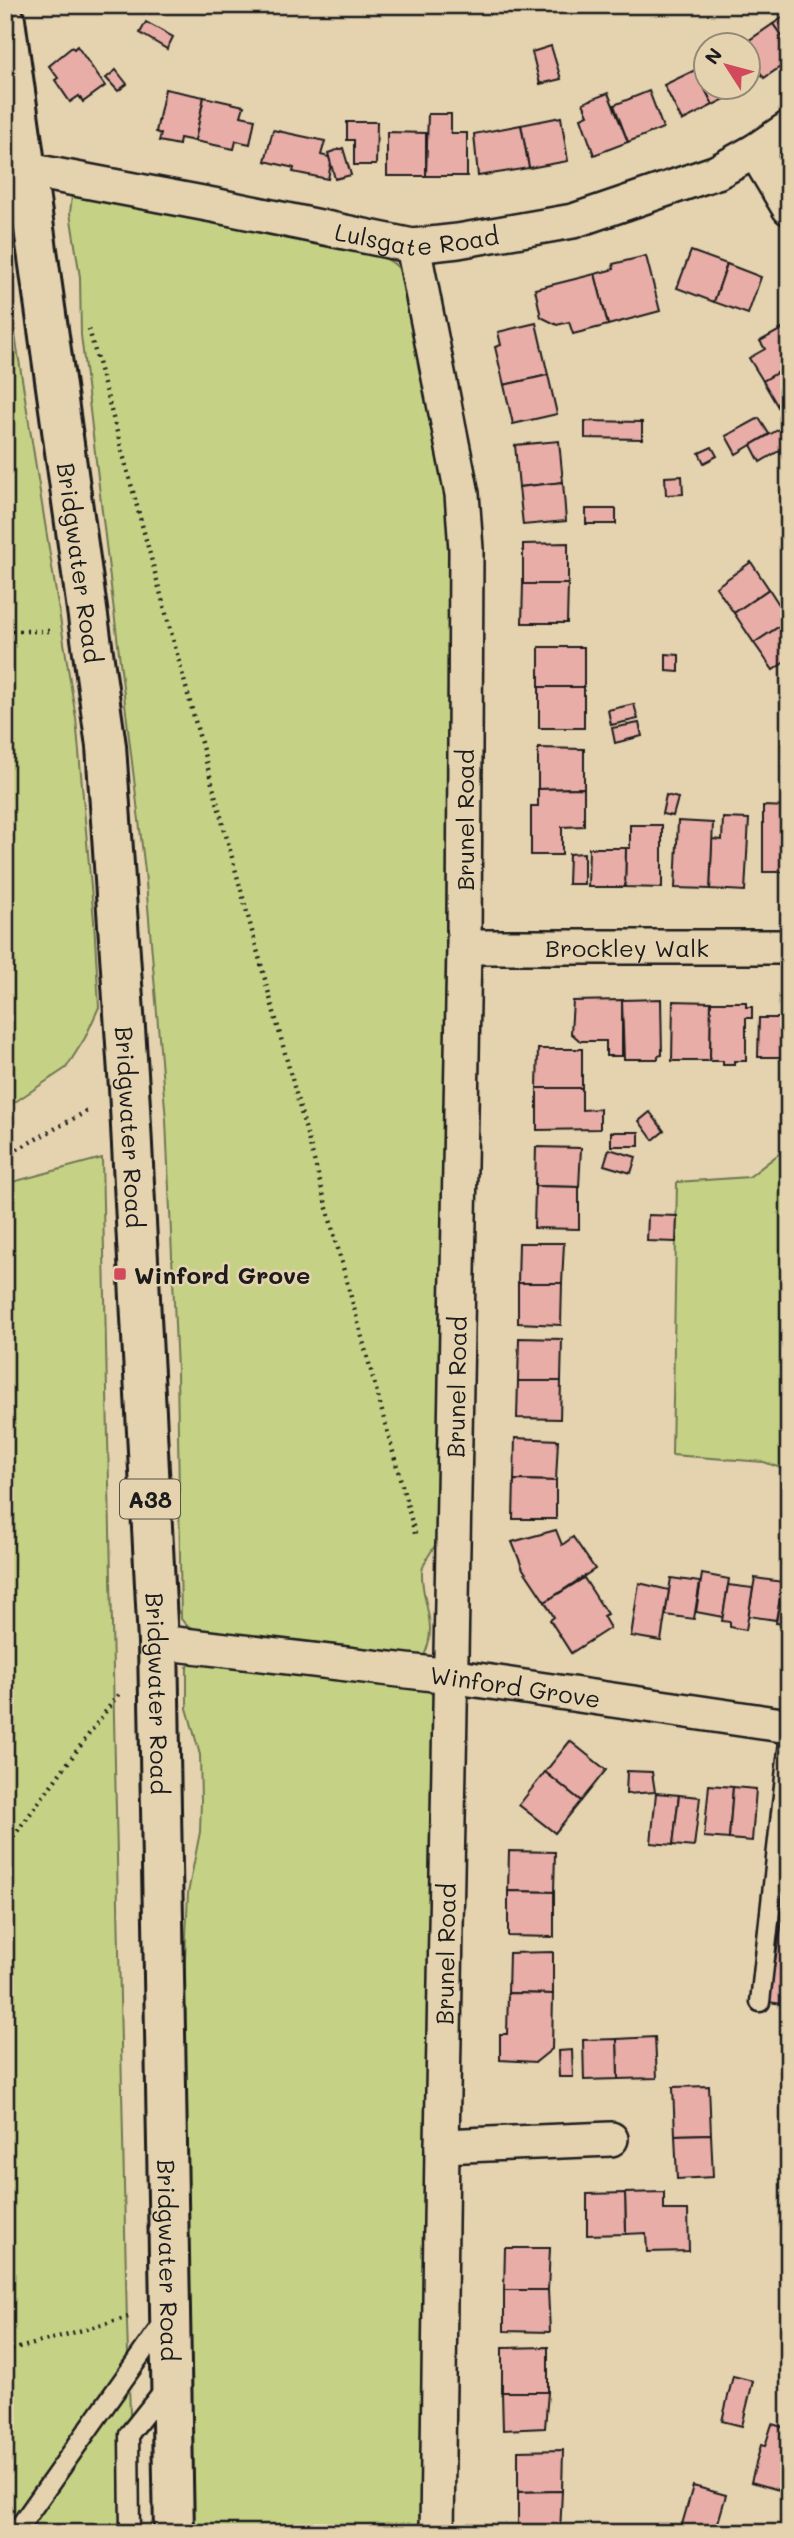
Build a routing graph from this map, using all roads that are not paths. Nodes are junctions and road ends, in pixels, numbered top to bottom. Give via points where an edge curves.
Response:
1 (5, 20) edge
2 (789, 128) edge
3 (755, 151) junction
4 (27, 170) junction
5 (789, 208) edge
6 (413, 246) junction
7 (464, 947) junction
8 (789, 947) edge
9 (158, 1658) junction
10 (450, 1676) junction
11 (789, 1726) edge
12 (789, 1741) edge
13 (760, 2002) dead end
14 (611, 2139) dead end
15 (442, 2146) junction
16 (170, 2308) junction
17 (172, 2380) junction
18 (15, 2533) edge
19 (130, 2533) edge
20 (174, 2533) edge
21 (437, 2533) edge

1 - 4 highway, Bridgwater Road / A38
2 - 3 street, Lulsgate Road
3 - 5 street
3 - 6 street, Lulsgate Road via 717,172 573,221
4 - 6 street, Lulsgate Road
4 - 9 highway, Bridgwater Road / A38 via 107,746
6 - 7 street, Brunel Road via 462,494 466,550
7 - 8 street, Brockley Walk
7 - 10 street, Brunel Road
9 - 10 street, Winford Grove
9 - 16 highway, Bridgwater Road / A38
10 - 11 street, Winford Grove
10 - 15 street, Brunel Road
12 - 13 lane
14 - 15 street
15 - 21 street, Brunel Road
16 - 17 highway, Bridgwater Road / A38
16 - 18 lane
17 - 19 lane via 129,2434
17 - 20 highway, Bridgwater Road / A38

